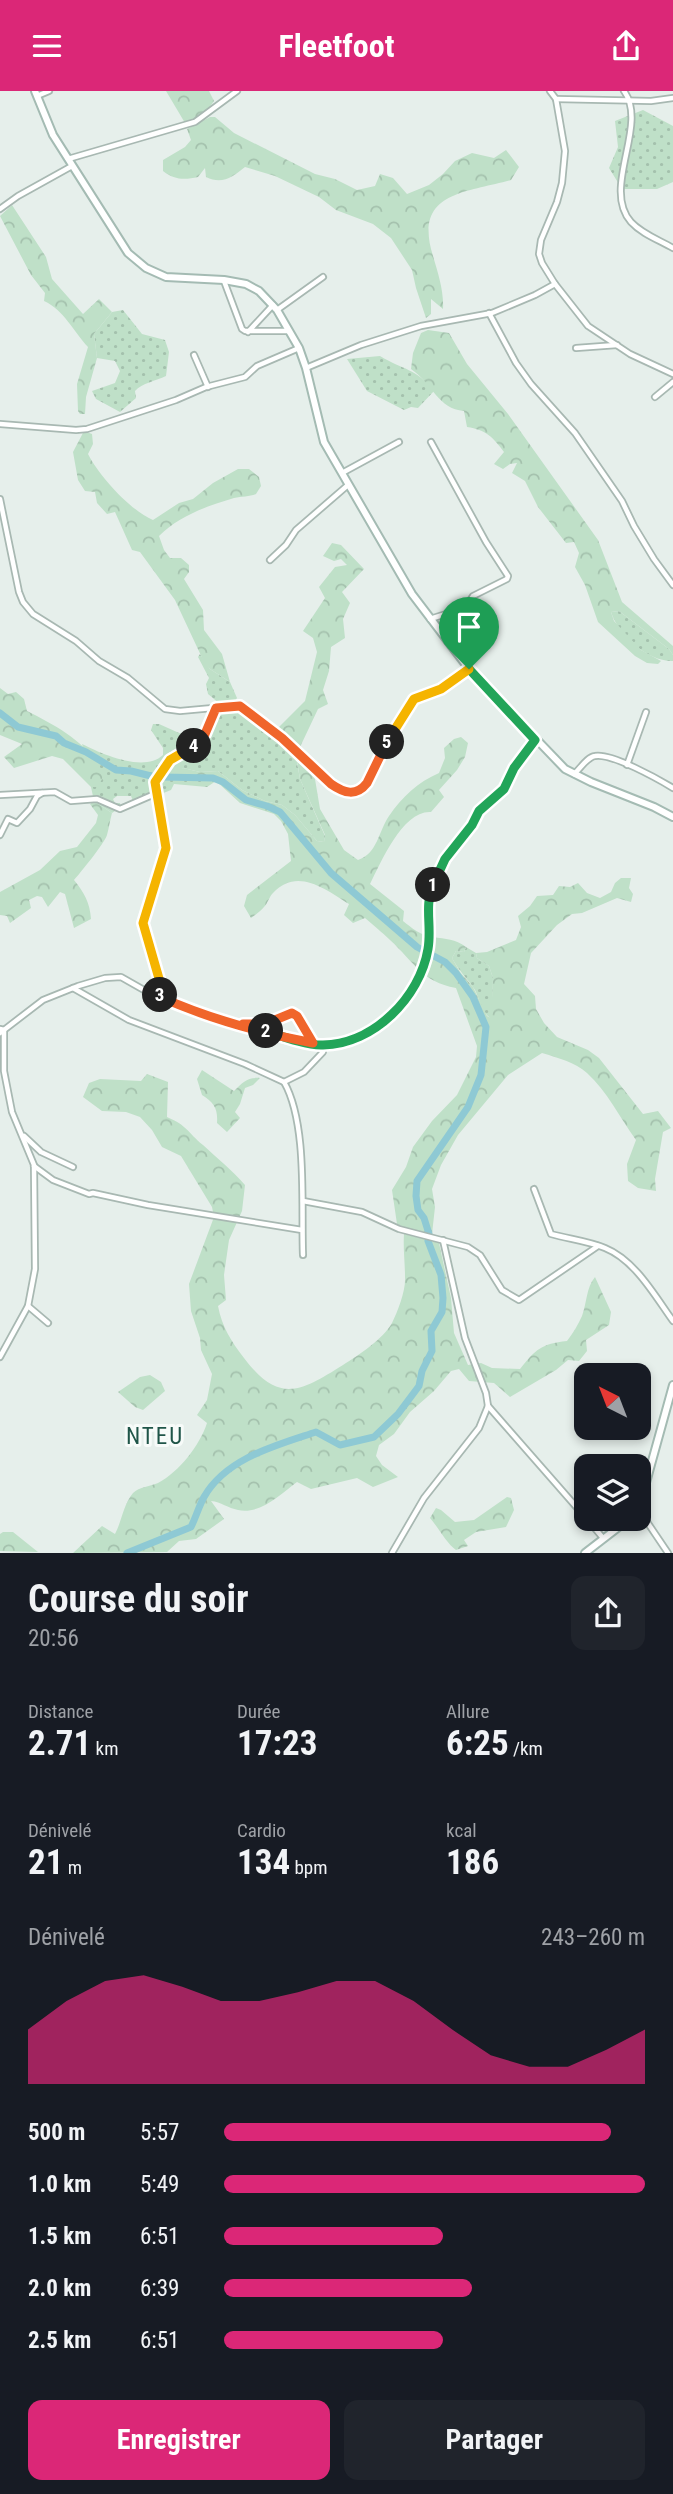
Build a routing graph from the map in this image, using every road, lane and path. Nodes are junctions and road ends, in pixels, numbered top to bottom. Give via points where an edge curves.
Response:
1 (49, 91) edge
2 (237, 91) edge
3 (550, 91) edge
4 (624, 91) edge
5 (36, 94) edge
6 (673, 98) edge
7 (556, 99) junction
8 (630, 100) junction
9 (70, 162) junction
10 (0, 209) edge
11 (673, 248) edge
12 (323, 277) dead end
13 (224, 280) junction
14 (555, 284) junction
15 (275, 307) junction
16 (489, 313) junction
17 (290, 331) junction
18 (248, 332) junction
19 (617, 345) junction
20 (299, 348) junction
21 (576, 348) dead end
22 (194, 355) dead end
23 (306, 367) junction
24 (673, 374) edge
25 (673, 382) edge
26 (208, 387) junction
27 (655, 397) dead end
28 (0, 423) edge
29 (399, 442) dead end
30 (431, 442) dead end
31 (342, 473) junction
32 (348, 485) junction
33 (0, 499) edge
34 (270, 560) dead end
35 (673, 585) edge
36 (429, 619) junction
37 (469, 669) junction
38 (216, 708) junction
39 (646, 712) dead end
40 (535, 740) junction
41 (627, 765) junction
42 (574, 774) junction
43 (673, 788) edge
44 (43, 792) junction
45 (157, 793) junction
46 (0, 795) edge
47 (673, 816) edge
48 (0, 835) edge
49 (73, 988) junction
50 (158, 996) junction
51 (243, 1024) junction
52 (1, 1031) edge
53 (313, 1043) junction
54 (322, 1045) junction
55 (284, 1082) junction
56 (21, 1133) junction
57 (34, 1165) junction
58 (73, 1167) dead end
59 (534, 1189) dead end
60 (303, 1201) junction
61 (302, 1230) junction
62 (443, 1240) junction
63 (598, 1245) junction
64 (303, 1255) dead end
65 (28, 1306) junction
66 (673, 1321) edge
67 (48, 1324) dead end
68 (0, 1357) edge
69 (673, 1385) edge
70 (488, 1406) junction
71 (651, 1465) edge
72 (574, 1504) edge
73 (651, 1527) edge
74 (597, 1531) edge
75 (613, 1531) edge
76 (603, 1538) junction
77 (392, 1552) edge
78 (585, 1552) edge
79 (668, 1552) edge

1 - 5 street
2 - 9 street via 195,122
3 - 7 street
4 - 8 street
5 - 9 street
6 - 8 street
7 - 8 street
7 - 14 street via 565,143 562,183 539,254
8 - 11 street via 622,175 624,208 639,229
9 - 10 street
9 - 13 street via 119,241 146,268 173,278
12 - 15 street
13 - 15 street via 246,284
13 - 18 street via 242,329
14 - 16 street
14 - 19 street via 588,326
15 - 17 street
15 - 18 street
16 - 23 street via 421,327
16 - 35 street via 516,363 575,433
17 - 18 street
17 - 20 street
19 - 21 street
19 - 24 street
20 - 23 street
20 - 26 street via 257,366 245,377
22 - 26 street
23 - 31 street via 324,442
25 - 27 street
26 - 28 street via 88,429
29 - 31 street
30 - 36 street via 508,576 473,596 465,608
31 - 32 street
32 - 34 street via 296,530
32 - 36 street
33 - 38 street via 19,591 28,609 165,709
36 - 37 street
37 - 38 street via 447,686 411,702 367,783 354,793 331,784 244,707
37 - 40 street
38 - 45 street via 201,740 162,769 155,782
39 - 41 street
40 - 42 street
40 - 54 street via 504,789 479,811 442,865 430,893 425,961 404,1000 369,1031
41 - 42 street via 596,756
41 - 43 street
42 - 47 street
44 - 45 street via 75,801 97,799 120,809
44 - 46 street
44 - 48 street via 17,823 8,819
45 - 50 street via 166,848 143,923 162,989
49 - 50 street via 121,977
49 - 52 street via 43,1000
49 - 55 street via 129,1020
50 - 51 street
51 - 53 street
51 - 53 street via 265,1024 292,1013
52 - 56 street via 12,1112
53 - 54 street
54 - 55 street via 323,1052 311,1067
55 - 60 street via 296,1122
56 - 57 street
56 - 58 street via 41,1152
57 - 61 street via 53,1180 89,1194
57 - 65 street via 35,1269
59 - 63 street via 551,1234
60 - 61 street
60 - 62 street via 362,1212 399,1229
61 - 64 street
62 - 63 street via 475,1252 502,1290 519,1300
62 - 70 street via 465,1338
63 - 66 street via 624,1259
65 - 67 street
65 - 68 street
69 - 71 street
70 - 72 street
70 - 77 street via 479,1428 424,1498
73 - 79 street
74 - 76 street
75 - 76 street
76 - 78 street

